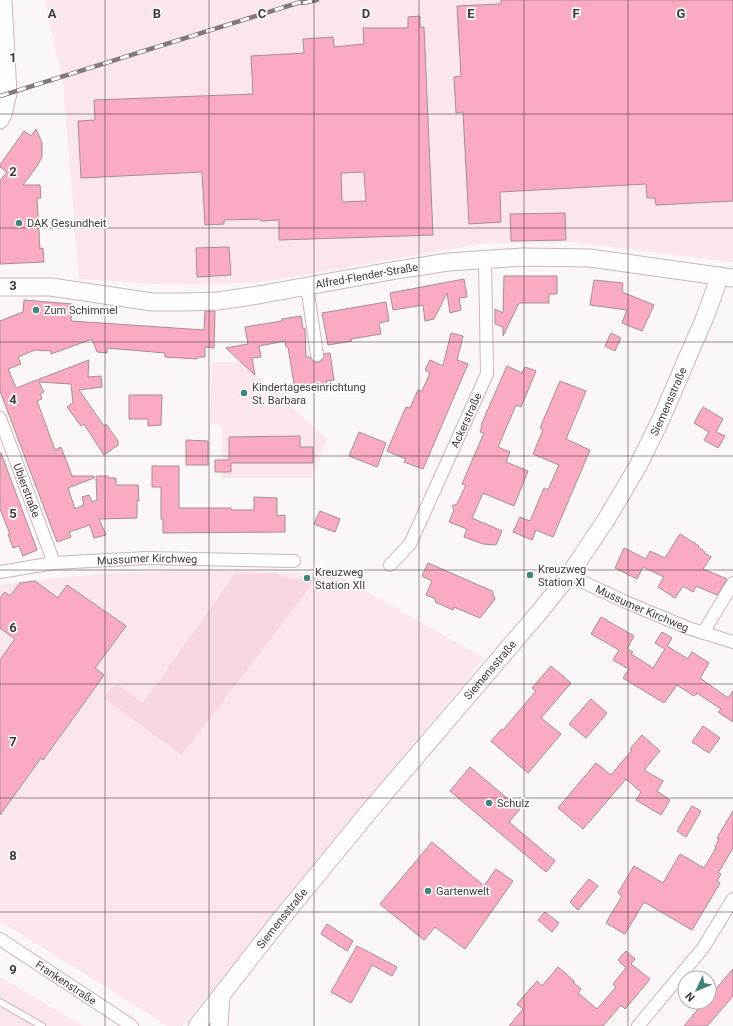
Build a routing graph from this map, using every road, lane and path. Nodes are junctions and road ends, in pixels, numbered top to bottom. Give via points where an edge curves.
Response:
1 (3, 0) edge
2 (0, 120) edge
3 (485, 260) junction
4 (726, 277) edge
5 (307, 286) junction
6 (0, 287) edge
7 (317, 355) dead end
8 (0, 418) edge
9 (294, 561) dead end
10 (54, 563) junction
11 (390, 565) dead end
12 (0, 572) edge
13 (581, 581) dead end
14 (733, 583) edge
15 (703, 633) junction
16 (733, 642) edge
17 (733, 899) edge
18 (0, 939) edge
19 (221, 996) junction
20 (0, 1002) edge
21 (42, 1026) edge
22 (132, 1026) edge
23 (198, 1026) edge
24 (219, 1026) edge
25 (638, 1026) edge

1 - 2 street via 8,93
3 - 4 street, Alfred-Flender-Straße via 523,257 590,258
3 - 5 street, Alfred-Flender-Straße via 441,263
3 - 11 street, Ackerstraße via 487,374 410,544
4 - 19 street, Siemensstraße via 705,317 639,464 573,569 372,808
5 - 6 street, Alfred-Flender-Straße via 218,301 186,302 152,302 51,287
5 - 7 street
8 - 10 street, Ubierstraße
9 - 10 street, Mussumer Kirchweg via 146,558
10 - 12 street, Mussumer Kirchweg
13 - 15 street, Mussumer Kirchweg
14 - 15 street, Mussumer Kirchweg
15 - 16 street, Mussumer Kirchweg
17 - 25 street via 703,948
18 - 22 street, Frankenstraße
19 - 23 street, Siemensstraße
19 - 24 street
20 - 21 lane

